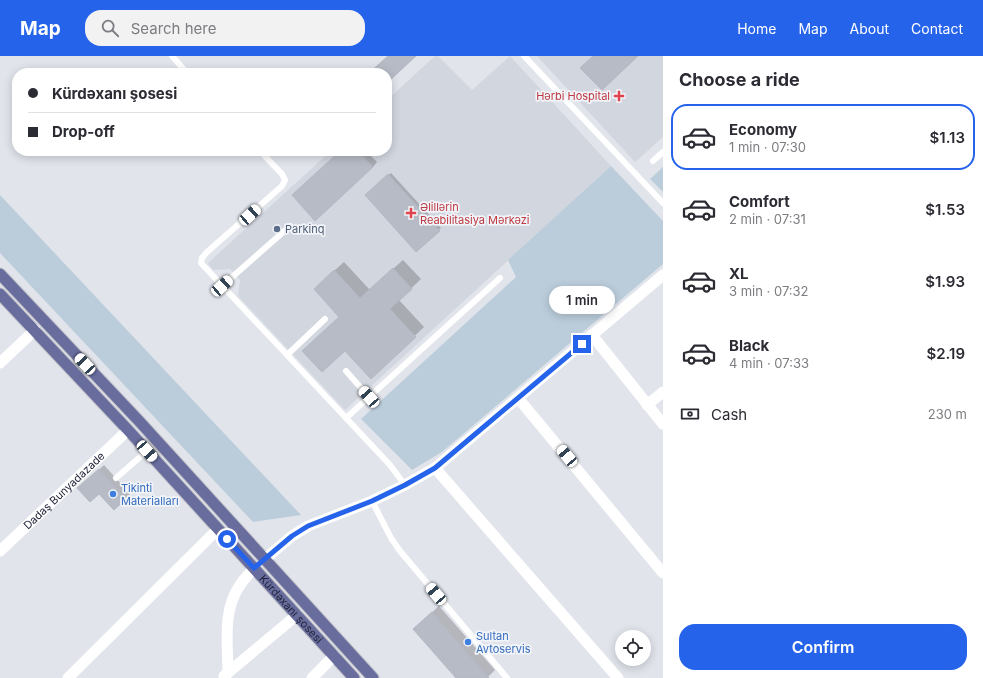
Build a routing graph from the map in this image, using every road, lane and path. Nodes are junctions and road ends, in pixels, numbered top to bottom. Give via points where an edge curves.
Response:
1 (172, 56) edge
2 (524, 56) edge
3 (183, 68) edge
4 (663, 152) edge
5 (265, 156) edge
6 (653, 161) dead end
7 (663, 203) edge
8 (290, 226) dead end
9 (0, 274) edge
10 (663, 275) edge
11 (500, 278) dead end
12 (222, 286) junction
13 (0, 294) edge
14 (325, 319) dead end
15 (35, 330) junction
16 (592, 335) junction
17 (287, 355) junction
18 (0, 363) edge
19 (346, 370) dead end
20 (663, 392) edge
21 (369, 397) junction
22 (518, 398) junction
23 (648, 405) junction
24 (346, 418) junction
25 (663, 424) edge
26 (128, 430) junction
27 (147, 451) junction
28 (435, 468) junction
29 (116, 478) dead end
30 (405, 485) junction
31 (372, 501) junction
32 (218, 529) junction
33 (0, 551) edge
34 (265, 559) junction
35 (254, 568) junction
36 (663, 573) edge
37 (297, 615) junction
38 (334, 656) junction
39 (225, 676) edge
40 (68, 678) edge
41 (312, 678) edge
42 (354, 678) edge
43 (373, 678) edge
44 (507, 678) edge
45 (618, 678) edge

1 - 3 lane
2 - 7 lane
4 - 6 lane
5 - 12 lane via 282,174 285,180 282,186 202,258 202,263
8 - 12 lane
9 - 34 main road
10 - 16 street
11 - 21 lane
12 - 17 lane
13 - 15 main road, Kürdəxanı şosesi
14 - 17 lane
15 - 18 street
15 - 26 main road, Kürdəxanı şosesi
16 - 22 street
16 - 23 street
17 - 24 lane
19 - 21 lane
20 - 23 street
21 - 24 lane
22 - 28 street
22 - 36 street
23 - 25 street
24 - 30 lane
26 - 27 main road, Kürdəxanı şosesi
26 - 33 street, Dadaş Bunyadazade
27 - 29 lane
27 - 32 main road, Kürdəxanı şosesi
28 - 30 street
28 - 45 street
30 - 31 street
31 - 34 street via 308,526
31 - 44 lane via 400,551
32 - 35 main road, Kürdəxanı şosesi
32 - 40 street
34 - 35 main road
34 - 43 main road
35 - 37 main road, Kürdəxanı şosesi
35 - 39 street via 239,586 229,612 229,648
37 - 38 main road, Kürdəxanı şosesi
37 - 39 street
38 - 41 street
38 - 42 main road, Kürdəxanı şosesi

